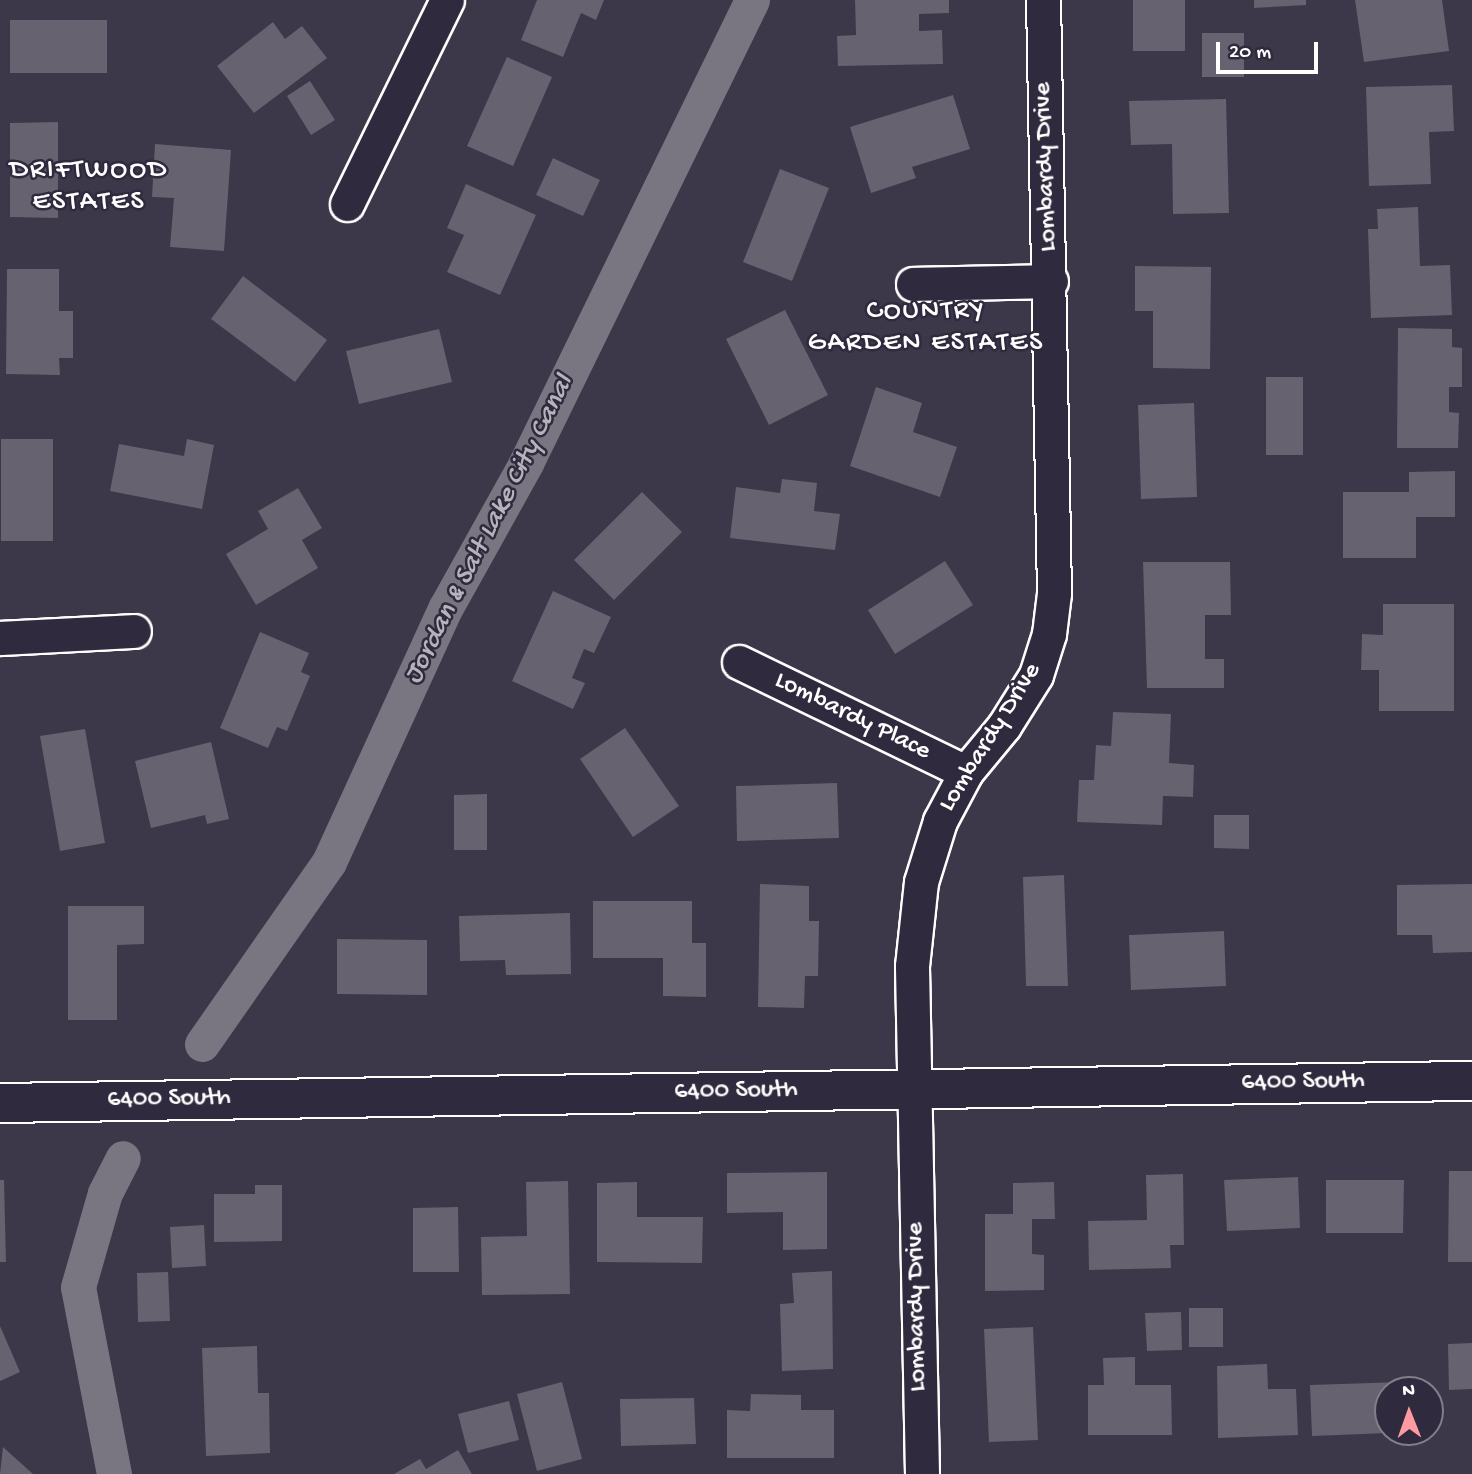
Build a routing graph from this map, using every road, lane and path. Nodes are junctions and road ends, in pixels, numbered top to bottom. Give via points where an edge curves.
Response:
1 (447, 0) edge
2 (1043, 0) edge
3 (347, 204) dead end
4 (1051, 281) junction
5 (913, 284) dead end
6 (134, 631) dead end
7 (0, 638) edge
8 (739, 662) dead end
9 (966, 772) junction
10 (1472, 1081) edge
11 (913, 1089) junction
12 (0, 1103) edge
13 (922, 1474) edge

1 - 3 street
2 - 4 street, Lombardy Drive
4 - 5 street
4 - 9 street, Lombardy Drive via 1054,593 1049,634 1036,675 1004,726
6 - 7 street
8 - 9 street, Lombardy Place
9 - 11 street, Lombardy Drive via 940,821 921,883 912,966
10 - 11 street, 6400 South
11 - 12 street, 6400 South
11 - 13 street, Lombardy Drive

